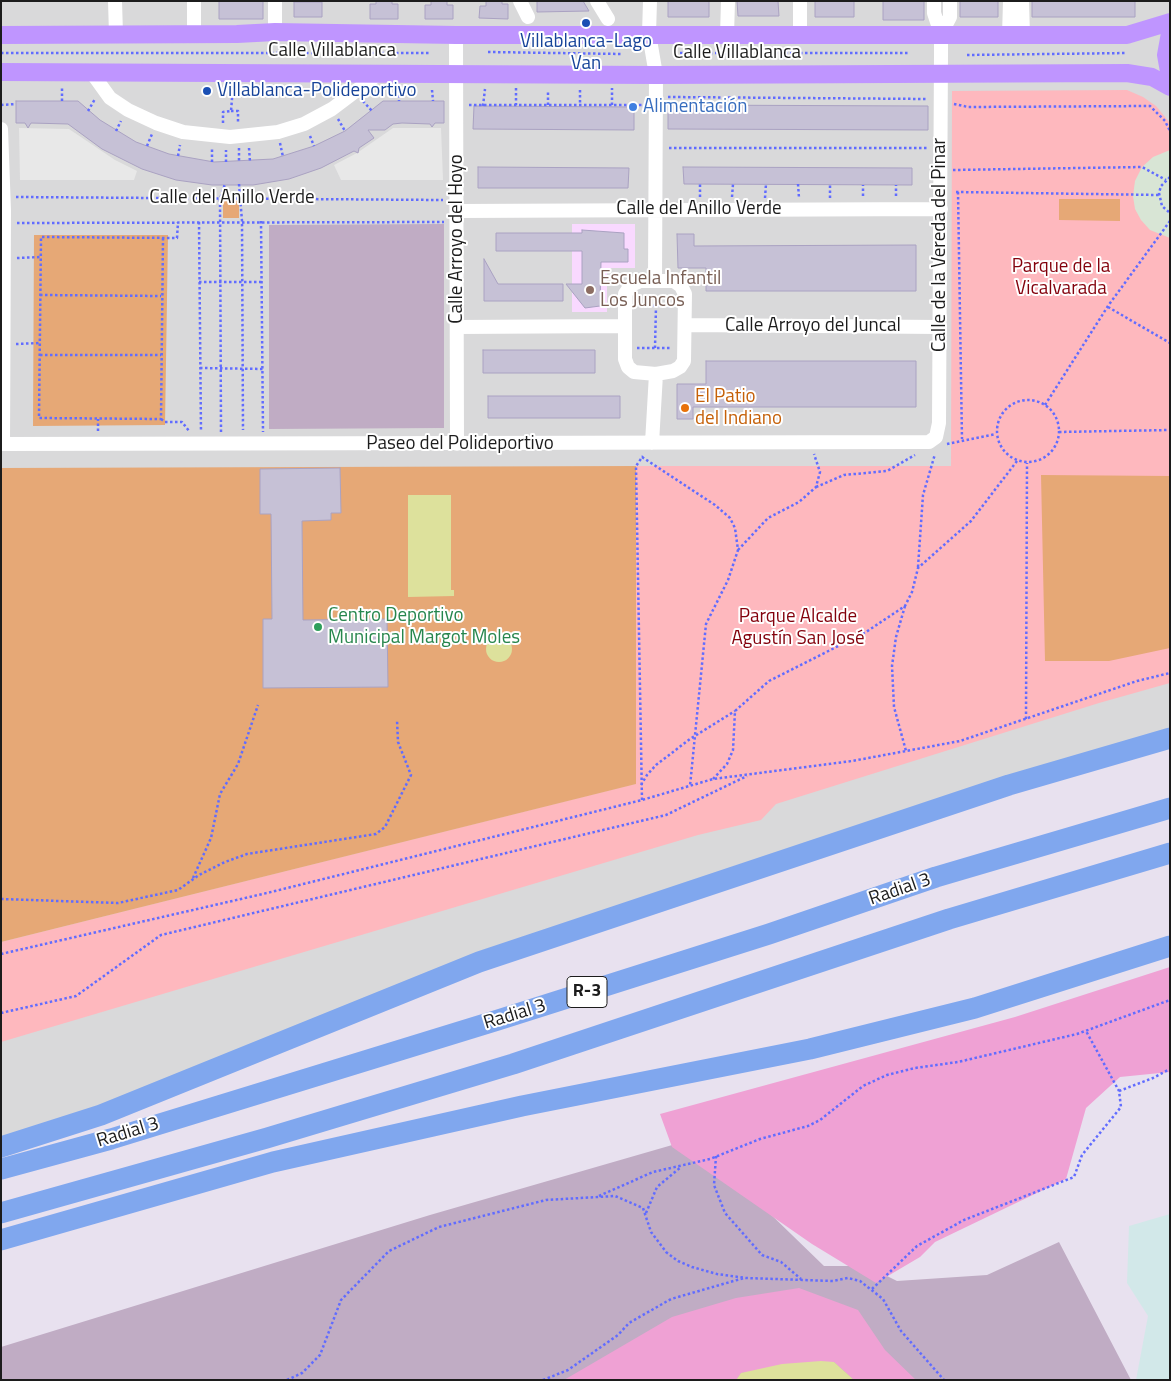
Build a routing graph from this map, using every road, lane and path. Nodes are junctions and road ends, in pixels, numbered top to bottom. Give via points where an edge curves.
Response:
1 (116, 1) edge
2 (194, 1) edge
3 (275, 1) edge
4 (520, 1) edge
5 (597, 1) edge
6 (650, 1) edge
7 (728, 1) edge
8 (800, 1) edge
9 (934, 1) edge
10 (950, 1) edge
11 (1010, 1) edge
12 (1022, 1) edge
13 (528, 17) dead end
14 (608, 19) dead end
15 (1170, 22) edge
16 (275, 32) junction
17 (194, 33) junction
18 (1170, 33) edge
19 (116, 34) junction
20 (456, 34) junction
21 (650, 34) junction
22 (941, 34) junction
23 (1, 35) edge
24 (1016, 35) junction
25 (727, 36) junction
26 (800, 36) junction
27 (430, 45) dead end
28 (488, 45) dead end
29 (488, 52) junction
30 (1, 53) edge
31 (430, 53) junction
32 (680, 53) dead end
33 (1127, 53) dead end
34 (622, 54) dead end
35 (910, 54) dead end
36 (967, 54) dead end
37 (488, 58) dead end
38 (430, 62) dead end
39 (1, 72) edge
40 (381, 72) junction
41 (456, 72) junction
42 (92, 73) junction
43 (941, 74) junction
44 (656, 75) junction
45 (1170, 77) edge
46 (62, 86) dead end
47 (431, 86) dead end
48 (612, 86) dead end
49 (399, 87) dead end
50 (1170, 87) edge
51 (485, 91) dead end
52 (516, 91) dead end
53 (548, 91) dead end
54 (580, 91) dead end
55 (666, 97) dead end
56 (930, 99) dead end
57 (62, 101) dead end
58 (399, 101) dead end
59 (433, 101) dead end
60 (947, 103) dead end
61 (16, 104) dead end
62 (1, 105) edge
63 (468, 105) dead end
64 (548, 105) junction
65 (642, 105) dead end
66 (483, 106) junction
67 (516, 106) junction
68 (580, 106) junction
69 (612, 106) junction
70 (232, 111) dead end
71 (338, 119) dead end
72 (1, 129) edge
73 (154, 129) dead end
74 (238, 130) dead end
75 (345, 131) dead end
76 (1170, 131) edge
77 (308, 134) dead end
78 (182, 138) dead end
79 (280, 142) dead end
80 (212, 144) dead end
81 (249, 145) dead end
82 (147, 146) dead end
83 (314, 146) dead end
84 (231, 148) dead end
85 (665, 148) dead end
86 (930, 148) dead end
87 (178, 156) dead end
88 (283, 156) dead end
89 (212, 162) dead end
90 (239, 162) dead end
91 (250, 162) dead end
92 (947, 170) dead end
93 (1170, 177) edge
94 (1166, 180) junction
95 (225, 184) dead end
96 (239, 184) dead end
97 (700, 184) dead end
98 (733, 184) dead end
99 (766, 184) dead end
100 (798, 184) dead end
101 (830, 184) dead end
102 (863, 184) dead end
103 (896, 185) dead end
104 (952, 191) dead end
105 (958, 192) junction
106 (1160, 195) junction
107 (14, 197) dead end
108 (242, 198) junction
109 (220, 199) junction
110 (700, 200) dead end
111 (732, 200) dead end
112 (765, 200) dead end
113 (798, 200) dead end
114 (830, 200) dead end
115 (863, 200) dead end
116 (896, 200) dead end
117 (655, 209) junction
118 (941, 209) junction
119 (2, 211) edge
120 (451, 211) junction
121 (1170, 213) edge
122 (242, 221) junction
123 (262, 221) junction
124 (1170, 221) edge
125 (13, 222) dead end
126 (178, 222) junction
127 (199, 222) junction
128 (221, 222) junction
129 (162, 238) junction
130 (41, 257) junction
131 (14, 258) dead end
132 (655, 280) junction
133 (200, 282) junction
134 (220, 282) junction
135 (241, 282) junction
136 (262, 282) junction
137 (40, 295) junction
138 (162, 296) junction
139 (625, 305) junction
140 (656, 306) junction
141 (685, 306) junction
142 (1108, 306) junction
143 (686, 325) junction
144 (2, 326) edge
145 (625, 326) junction
146 (457, 327) junction
147 (940, 327) junction
148 (1170, 342) edge
149 (40, 343) junction
150 (14, 344) dead end
151 (684, 347) junction
152 (656, 348) junction
153 (625, 349) junction
154 (40, 355) junction
155 (161, 355) junction
156 (200, 368) junction
157 (222, 368) junction
158 (242, 369) junction
159 (262, 369) junction
160 (656, 374) junction
161 (1046, 405) junction
162 (98, 419) junction
163 (161, 419) junction
164 (182, 422) dead end
165 (1170, 430) edge
166 (98, 431) dead end
167 (1059, 432) junction
168 (201, 433) dead end
169 (221, 433) dead end
170 (243, 433) dead end
171 (263, 433) dead end
172 (996, 434) junction
173 (962, 439) junction
174 (652, 443) junction
175 (2, 444) edge
176 (457, 444) junction
177 (947, 444) dead end
178 (919, 447) junction
179 (936, 452) dead end
180 (814, 454) dead end
181 (642, 457) junction
182 (1016, 460) junction
183 (1026, 462) junction
184 (816, 487) junction
185 (738, 550) junction
186 (918, 568) junction
187 (905, 606) junction
188 (1170, 673) edge
189 (258, 705) dead end
190 (735, 710) junction
191 (1026, 719) junction
192 (397, 720) dead end
193 (694, 736) junction
194 (1170, 738) edge
195 (906, 750) junction
196 (751, 774) junction
197 (713, 779) junction
198 (641, 785) junction
199 (690, 786) junction
200 (642, 800) junction
201 (1170, 808) edge
202 (1170, 853) edge
203 (192, 880) junction
204 (1, 899) edge
205 (1170, 946) edge
206 (1, 954) edge
207 (1170, 1000) edge
208 (1, 1013) edge
209 (1086, 1031) junction
210 (1170, 1069) edge
211 (1119, 1090) junction
212 (1, 1147) edge
213 (716, 1156) junction
214 (682, 1166) junction
215 (1, 1169) edge
216 (595, 1197) junction
217 (1, 1213) edge
218 (646, 1213) junction
219 (1, 1240) edge
220 (746, 1278) junction
221 (802, 1279) junction
222 (872, 1289) junction
223 (287, 1380) edge
224 (543, 1380) edge
225 (944, 1380) edge

1 - 19 street
2 - 17 street
3 - 16 street
4 - 13 street
5 - 14 street
6 - 21 street
7 - 25 street
8 - 26 street
9 - 22 street
10 - 22 street via 950,17
11 - 24 street
12 - 24 street
15 - 24 main road, Calle Villablanca via 1127,35
16 - 17 main road, Calle Villablanca
16 - 20 main road, Calle Villablanca
17 - 19 main road, Calle Villablanca
18 - 45 main road via 1166,55
19 - 23 main road, Calle Villablanca
20 - 21 main road, Calle Villablanca
20 - 41 street, Calle Arroyo del Hoyo
21 - 25 main road, Calle Villablanca
21 - 44 street
22 - 24 main road, Calle Villablanca
22 - 26 main road, Calle Villablanca
22 - 43 street, Calle de la Vereda del Pinar
25 - 26 main road, Calle Villablanca
27 - 31 path
28 - 29 path
29 - 34 path
29 - 37 path
30 - 31 path
31 - 38 path
32 - 35 path
33 - 36 path
39 - 42 main road, Calle Villablanca
40 - 41 main road, Calle Villablanca
40 - 42 main road, Calle Villablanca
40 - 42 street via 332,109 304,124 278,132 230,137 183,132 156,124 110,98
41 - 44 main road, Calle Villablanca
41 - 120 street, Calle Arroyo del Hoyo
43 - 44 main road, Calle Villablanca
43 - 50 main road, Calle Villablanca via 1127,73 1152,78
43 - 118 street, Calle de la Vereda del Pinar
44 - 117 street
46 - 57 path
47 - 59 path
48 - 69 path
49 - 58 path
51 - 66 path
52 - 67 path
53 - 64 path
54 - 68 path
55 - 56 path
60 - 76 path via 968,107 1150,106
61 - 62 path
63 - 66 path
64 - 67 path
64 - 68 path
65 - 69 path
66 - 67 path
68 - 69 path
70 - 74 path via 238,111
71 - 75 path
72 - 119 street
73 - 82 path
77 - 83 path
78 - 87 path
79 - 88 path
80 - 89 path
81 - 91 path
84 - 90 path via 239,147
85 - 86 path
92 - 94 path via 1142,167
93 - 94 path
94 - 106 path
95 - 109 path
96 - 108 path
97 - 110 path
98 - 111 path
99 - 112 path
100 - 113 path
101 - 114 path
102 - 115 path
103 - 116 path
104 - 105 path
105 - 106 path
105 - 173 path
106 - 121 path via 1162,206
107 - 109 path, Calle del Anillo Verde
108 - 109 path, Calle del Anillo Verde
108 - 120 path, Calle del Anillo Verde
108 - 122 path
109 - 128 path
117 - 118 street, Calle del Anillo Verde
117 - 120 street, Calle del Anillo Verde
117 - 132 street
118 - 147 street, Calle de la Vereda del Pinar
119 - 144 street
120 - 123 path, Calle del Anillo Verde
120 - 146 street, Calle Arroyo del Hoyo
122 - 123 path, Calle del Anillo Verde
122 - 128 path, Calle del Anillo Verde
122 - 135 path
123 - 136 path
124 - 142 path
125 - 126 path, Calle del Anillo Verde
126 - 127 path, Calle del Anillo Verde
126 - 129 path via 177,238
127 - 128 path, Calle del Anillo Verde
127 - 133 path
128 - 134 path
129 - 130 path via 41,237
129 - 138 path
130 - 131 path
130 - 137 path
132 - 139 street via 631,285 625,294
132 - 141 street via 674,281 681,286
133 - 134 path
133 - 156 path
134 - 135 path
134 - 157 path
135 - 136 path
135 - 158 path
136 - 159 path
137 - 138 path
137 - 149 path
138 - 155 path
139 - 140 path
139 - 145 street
140 - 141 path
140 - 152 path
141 - 143 street
142 - 148 path
142 - 161 path
143 - 147 street, Calle Arroyo del Juncal
143 - 151 street
144 - 175 street
145 - 146 street
145 - 153 street
146 - 176 street, Calle Arroyo del Hoyo
147 - 178 street, Calle de la Vereda del Pinar via 939,424 936,437
149 - 150 path
149 - 154 path
151 - 152 path
151 - 160 street via 684,361 680,367
152 - 153 path
153 - 160 street via 625,359 634,372
154 - 155 path
154 - 162 path via 39,418
155 - 163 path
156 - 157 path
156 - 168 path
157 - 158 path
157 - 169 path
158 - 159 path
158 - 170 path
159 - 171 path
160 - 174 street
161 - 167 path via 1054,414
161 - 172 path via 1029,399 1012,403 998,421
162 - 163 path
162 - 166 path
163 - 164 path
165 - 167 path
167 - 183 path via 1053,450 1038,461
172 - 173 path
172 - 182 path via 1007,455
173 - 177 path
174 - 176 street, Paseo del Polideportivo
174 - 178 street, Paseo del Polideportivo
174 - 181 path
175 - 176 street, Paseo del Polideportivo
178 - 184 path via 886,471 844,475
179 - 186 path via 923,495
180 - 184 path via 820,472
181 - 185 path via 730,518
181 - 198 path via 636,466
182 - 183 path
182 - 186 path via 971,521
183 - 191 path
184 - 185 path via 799,502 768,518
185 - 193 path via 728,580 706,624
186 - 187 path
187 - 190 path via 866,632 769,681
187 - 195 path via 892,666 894,707
188 - 191 path
189 - 203 path via 238,764 220,794 211,838
190 - 193 path
190 - 197 path via 733,750 727,764
191 - 195 path via 960,741
192 - 203 path via 398,742 411,775 385,827 376,834 247,854
193 - 198 path via 656,765
193 - 199 path
194 - 212 highway via 1009,785 479,962 101,1114
195 - 196 path via 852,761
196 - 197 path
196 - 208 path via 666,815 161,935 76,996
197 - 199 path
198 - 200 path
199 - 200 path
200 - 206 path via 267,893
201 - 215 highway, Radial 3 / R-3 via 936,878 488,1023 111,1139
202 - 217 highway, R-3 via 949,919 513,1064
203 - 204 path via 178,890 118,903
205 - 219 highway via 975,1008 810,1048 522,1106 273,1162
207 - 209 path
209 - 211 path
209 - 213 path via 958,1062 887,1074 863,1086 808,1126 760,1139
210 - 211 path
211 - 222 path via 1121,1107 1082,1155 1074,1177 964,1220 917,1246
213 - 214 path
213 - 221 path via 714,1185 725,1213 762,1255 781,1262
214 - 216 path via 653,1172
214 - 218 path via 657,1187
216 - 218 path via 614,1196 643,1208
216 - 223 path via 546,1200 439,1227 389,1251 341,1300 320,1355 302,1373
218 - 220 path via 651,1232 666,1252 678,1261 717,1274
220 - 221 path
220 - 224 path via 671,1299 630,1323 568,1370
221 - 222 path via 833,1281 848,1278
222 - 225 path via 883,1300 901,1330

